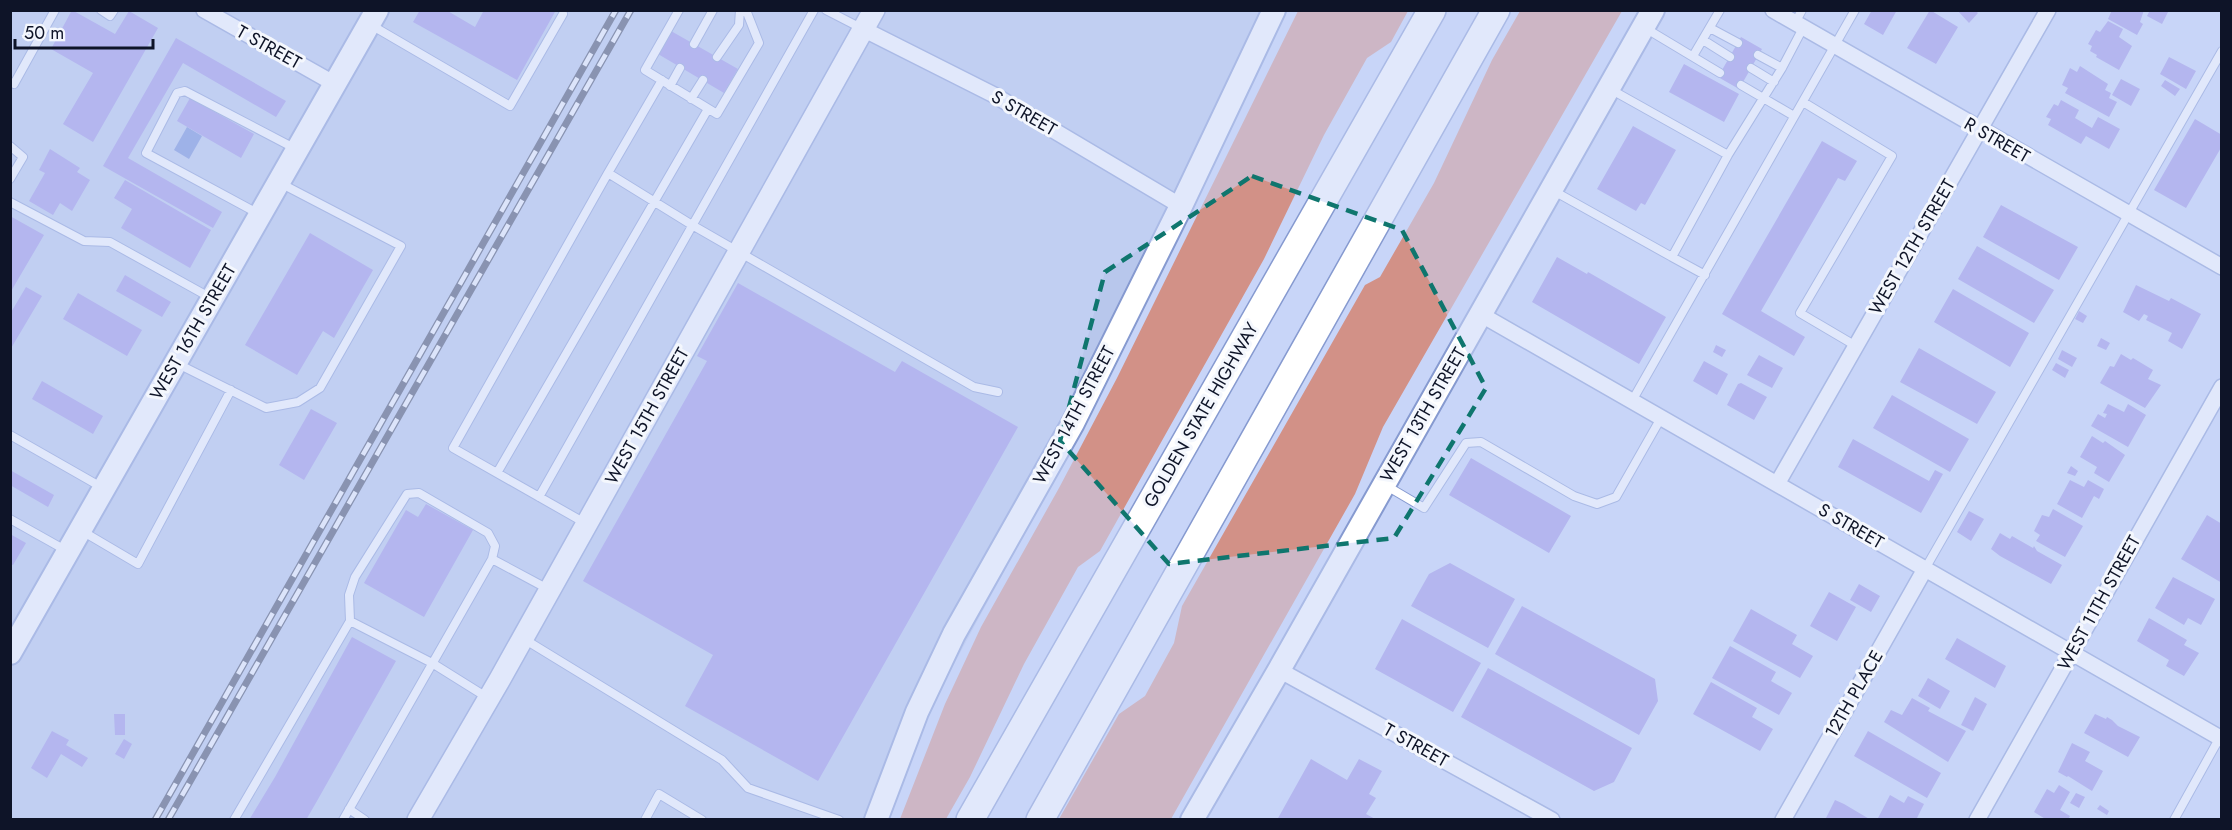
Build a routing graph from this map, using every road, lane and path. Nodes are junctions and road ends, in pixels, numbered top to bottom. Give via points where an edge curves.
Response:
1 (55, 10) edge
2 (100, 10) edge
3 (114, 10) edge
4 (204, 10) edge
5 (679, 10) edge
6 (713, 10) edge
7 (740, 10) edge
8 (746, 10) edge
9 (814, 10) edge
10 (826, 10) edge
11 (874, 10) edge
12 (1274, 10) edge
13 (1432, 10) edge
14 (1496, 10) edge
15 (1720, 10) edge
16 (1773, 10) edge
17 (1855, 10) edge
18 (2048, 10) edge
19 (563, 14) dead end
20 (373, 17) edge
21 (1648, 19) edge
22 (1800, 20) edge
23 (1710, 28) junction
24 (863, 29) junction
25 (1703, 40) junction
26 (1737, 43) dead end
27 (694, 44) dead end
28 (1834, 47) junction
29 (2222, 51) edge
30 (1758, 55) dead end
31 (1693, 56) junction
32 (717, 57) dead end
33 (1730, 57) dead end
34 (681, 68) dead end
35 (1751, 68) dead end
36 (1782, 68) junction
37 (1720, 73) dead end
38 (662, 80) junction
39 (703, 80) dead end
40 (10, 82) edge
41 (1774, 82) junction
42 (335, 84) junction
43 (1741, 85) dead end
44 (670, 86) junction
45 (1609, 88) junction
46 (1764, 98) junction
47 (691, 99) junction
48 (1803, 102) junction
49 (708, 109) junction
50 (1794, 116) junction
51 (1980, 130) junction
52 (10, 146) edge
53 (297, 150) junction
54 (1728, 155) junction
55 (608, 173) junction
56 (10, 179) edge
57 (278, 183) junction
58 (1551, 189) junction
59 (10, 202) edge
60 (654, 202) junction
61 (1180, 206) junction
62 (2128, 214) junction
63 (260, 215) junction
64 (692, 225) junction
65 (739, 251) junction
66 (1672, 257) junction
67 (2222, 267) edge
68 (1705, 275) junction
69 (212, 299) junction
70 (1480, 314) junction
71 (1856, 346) junction
72 (176, 363) junction
73 (2222, 387) edge
74 (231, 390) junction
75 (998, 392) dead end
76 (1632, 401) junction
77 (1662, 418) junction
78 (10, 435) edge
79 (497, 473) junction
80 (1383, 484) junction
81 (1777, 484) junction
82 (104, 489) junction
83 (539, 497) junction
84 (10, 519) edge
85 (586, 524) junction
86 (80, 531) junction
87 (68, 552) junction
88 (492, 559) junction
89 (1925, 569) junction
90 (550, 590) junction
91 (350, 621) junction
92 (523, 638) junction
93 (10, 653) edge
94 (2071, 653) junction
95 (432, 663) junction
96 (1280, 670) junction
97 (489, 699) junction
98 (2221, 737) edge
99 (349, 809) junction
100 (234, 819) edge
101 (343, 819) edge
102 (365, 819) edge
103 (418, 819) edge
104 (645, 819) edge
105 (702, 819) edge
106 (838, 819) edge
107 (876, 819) edge
108 (970, 819) edge
109 (1040, 819) edge
110 (1192, 819) edge
111 (1552, 819) edge
112 (1783, 819) edge
113 (1977, 819) edge
114 (2174, 819) edge

1 - 40 lane via 14,84
2 - 3 lane via 110,16
4 - 42 street, T STREET
5 - 38 lane via 645,70
6 - 27 lane
7 - 32 lane via 739,25
8 - 49 lane via 759,43 717,114
9 - 64 lane
10 - 24 lane
11 - 24 street, WEST 15TH STREET
12 - 61 main road, WEST 14TH STREET
13 - 108 highway, GOLDEN STATE HIGHWAY
14 - 109 highway
15 - 23 lane
16 - 22 street, R STREET
17 - 28 lane
18 - 51 street, WEST 12TH STREET
19 - 20 lane via 510,106
20 - 42 main road, WEST 16TH STREET
21 - 31 lane
21 - 45 main road, WEST 13TH STREET
22 - 28 street, R STREET
22 - 36 lane
23 - 25 lane
23 - 26 lane
24 - 61 street, S STREET via 994,95
24 - 65 street, WEST 15TH STREET
25 - 31 lane
25 - 33 lane
28 - 48 lane
28 - 51 street, R STREET
29 - 62 lane
30 - 36 lane
31 - 37 lane
34 - 44 lane
35 - 41 lane
36 - 41 lane
38 - 44 lane
38 - 55 lane
39 - 47 lane
41 - 46 lane
42 - 53 main road, WEST 16TH STREET
43 - 46 lane
44 - 47 lane
45 - 54 lane
45 - 58 main road, WEST 13TH STREET
46 - 50 lane
46 - 54 lane
47 - 49 lane
48 - 50 lane
48 - 71 lane via 1892,156 1800,313
49 - 60 lane
50 - 68 lane
51 - 62 street, R STREET
51 - 71 street, WEST 12TH STREET
52 - 56 lane via 22,157
53 - 57 main road, WEST 16TH STREET
53 - 63 lane via 185,91 177,93 146,153
54 - 66 lane
55 - 60 lane
55 - 79 lane via 453,448
57 - 63 main road, WEST 16TH STREET
57 - 74 lane via 401,246 320,388 298,402 266,408
58 - 66 lane
58 - 70 main road, WEST 13TH STREET
59 - 69 lane via 84,241 110,242
60 - 64 lane
60 - 79 lane
61 - 107 main road, WEST 14TH STREET via 1073,423 954,634 917,712
62 - 67 street, R STREET
62 - 89 lane
63 - 69 main road, WEST 16TH STREET
64 - 65 lane
64 - 83 lane
65 - 75 lane via 974,387
65 - 85 street, WEST 15TH STREET
66 - 68 lane
68 - 76 lane
69 - 72 main road, WEST 16TH STREET
70 - 76 street, S STREET
70 - 80 main road, WEST 13TH STREET
71 - 81 street, WEST 12TH STREET
72 - 74 lane
72 - 82 main road, WEST 16TH STREET
73 - 94 street, WEST 11TH STREET
74 - 86 lane via 138,564
76 - 77 street, S STREET
77 - 80 lane via 1616,497 1597,504 1574,496 1473,441 1466,443 1424,508
77 - 81 street, S STREET
78 - 82 lane
79 - 83 lane
80 - 96 main road, WEST 13TH STREET
81 - 89 street, S STREET
82 - 86 main road, WEST 16TH STREET
83 - 85 lane
84 - 87 lane
85 - 90 street, WEST 15TH STREET
86 - 87 main road, WEST 16TH STREET
87 - 93 main road, WEST 16TH STREET
88 - 90 lane
88 - 91 lane via 495,546 488,533 419,493 407,494 356,577 349,595
88 - 95 lane
89 - 94 street, S STREET
89 - 112 street, 12TH PLACE
90 - 92 street, WEST 15TH STREET
91 - 95 lane
91 - 100 lane
92 - 97 street, WEST 15TH STREET
92 - 106 lane via 722,760 748,788
94 - 98 street, S STREET
94 - 113 street, WEST 11TH STREET
95 - 97 lane
95 - 99 lane
96 - 110 main road, WEST 13TH STREET
96 - 111 street, T STREET
97 - 103 street, WEST 15TH STREET
98 - 114 lane
99 - 101 lane
99 - 102 lane
104 - 105 lane via 658,794

